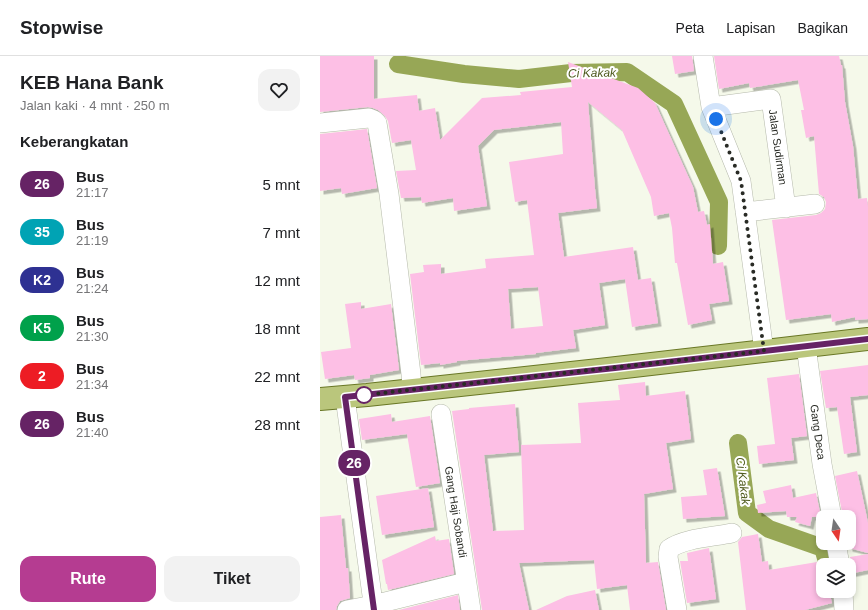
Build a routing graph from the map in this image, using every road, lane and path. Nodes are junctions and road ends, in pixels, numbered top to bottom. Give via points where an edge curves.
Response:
1 (703, 56) edge
2 (710, 106) junction
3 (320, 123) edge
4 (815, 204) dead end
5 (786, 208) junction
6 (745, 212) junction
7 (868, 339) edge
8 (806, 346) junction
9 (764, 351) junction
10 (412, 390) junction
11 (345, 397) junction
12 (320, 399) edge
13 (441, 414) dead end
14 (831, 510) edge
15 (732, 534) dead end
16 (466, 582) junction
17 (843, 598) edge
18 (374, 608) edge
19 (347, 610) edge
20 (471, 610) edge
21 (677, 610) edge
22 (844, 610) edge

1 - 2 street
2 - 5 street, Jalan Sudirman via 771,99
2 - 6 street via 741,181
3 - 10 street via 369,118 377,124 389,194
4 - 5 street
5 - 6 street
6 - 9 street
7 - 8 main road
8 - 9 main road
8 - 14 street, Gang Deca
9 - 10 main road
10 - 11 main road
11 - 12 main road
11 - 18 street
13 - 16 street, Gang Haji Sobandi
15 - 21 street via 684,542 669,550
16 - 18 street
16 - 20 street, Gang Haji Sobandi
17 - 22 street
18 - 19 street

